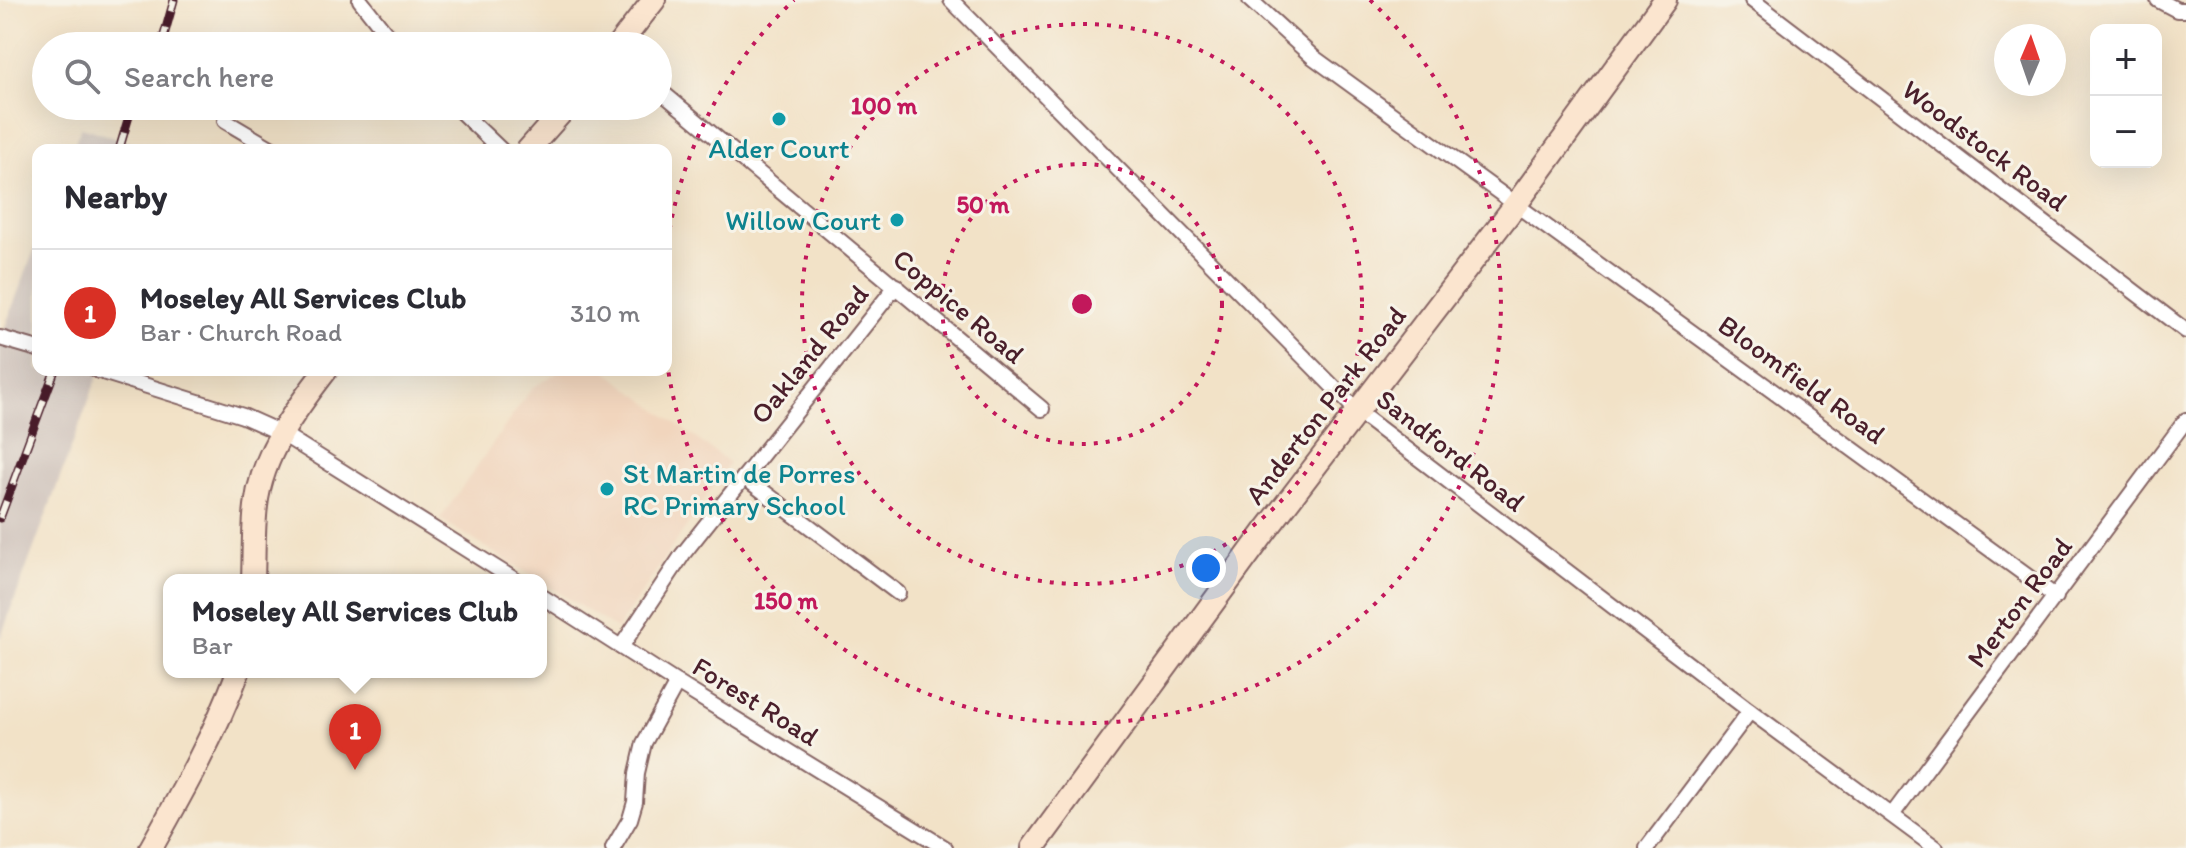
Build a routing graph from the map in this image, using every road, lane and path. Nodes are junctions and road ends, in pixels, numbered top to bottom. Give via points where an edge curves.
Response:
1 (360, 0) edge
2 (951, 0) edge
3 (1250, 0) edge
4 (1665, 0) edge
5 (1752, 0) edge
6 (2158, 0) edge
7 (652, 1) edge
8 (2186, 10) edge
9 (385, 32) edge
10 (629, 32) edge
11 (672, 101) edge
12 (470, 120) edge
13 (555, 120) edge
14 (225, 121) dead end
15 (264, 144) edge
16 (495, 144) edge
17 (533, 144) edge
18 (1517, 203) junction
19 (896, 286) junction
20 (2186, 331) edge
21 (6, 339) edge
22 (32, 347) edge
23 (116, 376) edge
24 (322, 376) edge
25 (1042, 409) dead end
26 (1358, 412) junction
27 (2186, 420) edge
28 (281, 433) junction
29 (744, 477) junction
30 (253, 574) edge
31 (505, 574) edge
32 (898, 593) dead end
33 (2056, 597) junction
34 (547, 600) edge
35 (621, 647) junction
36 (236, 678) edge
37 (677, 683) junction
38 (1750, 711) junction
39 (1892, 815) junction
40 (151, 848) edge
41 (613, 848) edge
42 (945, 848) edge
43 (1033, 848) edge
44 (1647, 848) edge
45 (1936, 848) edge

1 - 9 street
2 - 26 street, Sandford Road
3 - 18 street, Bloomfield Road via 1313,57
4 - 18 street, Anderton Park Road
5 - 20 street, Woodstock Road
6 - 8 street
7 - 10 street
11 - 19 street, Coppice Road
12 - 16 street
13 - 17 street
14 - 15 street
18 - 26 street, Anderton Park Road
18 - 33 street, Bloomfield Road
19 - 25 street, Coppice Road
19 - 29 street, Oakland Road
21 - 22 street
23 - 28 street
24 - 28 street
26 - 38 street, Sandford Road
26 - 43 street, Anderton Park Road
27 - 33 street, Merton Road
28 - 30 street via 256,504
28 - 31 street
29 - 32 street
29 - 35 street, Oakland Road via 683,554
33 - 39 street, Merton Road
34 - 35 street, Forest Road
35 - 37 street, Forest Road
36 - 40 street via 194,773
37 - 41 street via 644,743 633,810
37 - 42 street, Forest Road
38 - 39 street, Sandford Road
38 - 44 street
39 - 45 street, Sandford Road

